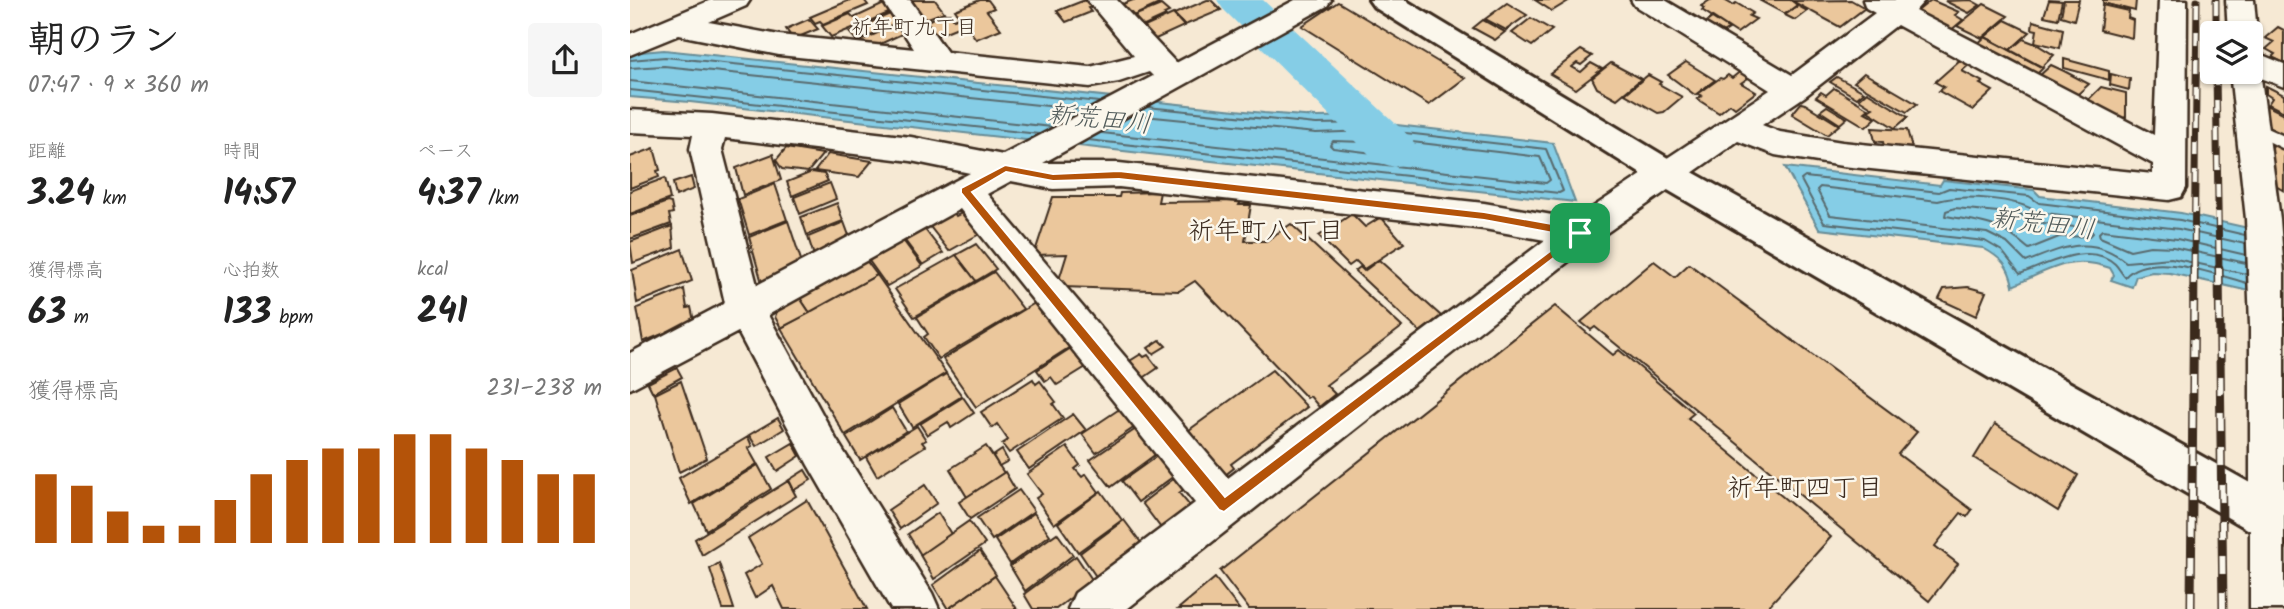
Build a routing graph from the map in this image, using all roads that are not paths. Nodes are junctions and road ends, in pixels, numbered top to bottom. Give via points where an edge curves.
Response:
1 (736, 0) edge
2 (896, 0) edge
3 (1101, 0) edge
4 (1317, 0) edge
5 (1384, 0) edge
6 (1645, 0) edge
7 (2173, 0) edge
8 (2241, 0) edge
9 (1892, 4) edge
10 (2242, 21) edge
11 (645, 35) edge
12 (937, 61) junction
13 (2263, 66) edge
14 (1166, 73) junction
15 (2284, 77) edge
16 (2246, 84) edge
17 (1793, 90) junction
18 (630, 121) edge
19 (712, 125) junction
20 (2251, 126) junction
21 (1737, 128) junction
22 (2284, 144) edge
23 (2169, 158) junction
24 (1017, 162) junction
25 (1666, 173) junction
26 (965, 191) junction
27 (2269, 212) edge
28 (1580, 233) junction
29 (745, 309) junction
30 (2276, 327) edge
31 (630, 372) edge
32 (1224, 506) junction
33 (2277, 522) edge
34 (916, 609) edge
35 (1091, 609) edge
36 (2273, 609) edge

1 - 11 street
2 - 12 street
3 - 14 street
4 - 14 street
5 - 25 street
6 - 17 street
7 - 23 street
8 - 10 street
9 - 17 street
9 - 23 street
11 - 12 street
12 - 14 street via 1090,77
13 - 15 street
14 - 24 street
16 - 20 street
17 - 21 street
18 - 19 street
19 - 24 street
19 - 29 street via 706,149
20 - 22 lane
20 - 27 street
21 - 23 street via 1775,143 1842,154 2169,188
21 - 25 street
24 - 26 street
24 - 28 street via 1053,177 1119,175 1470,214
25 - 28 street
25 - 33 street
26 - 29 street
26 - 32 street
27 - 30 street
28 - 32 street
29 - 31 street
29 - 34 street via 822,452
30 - 33 street
32 - 35 street
33 - 36 street

